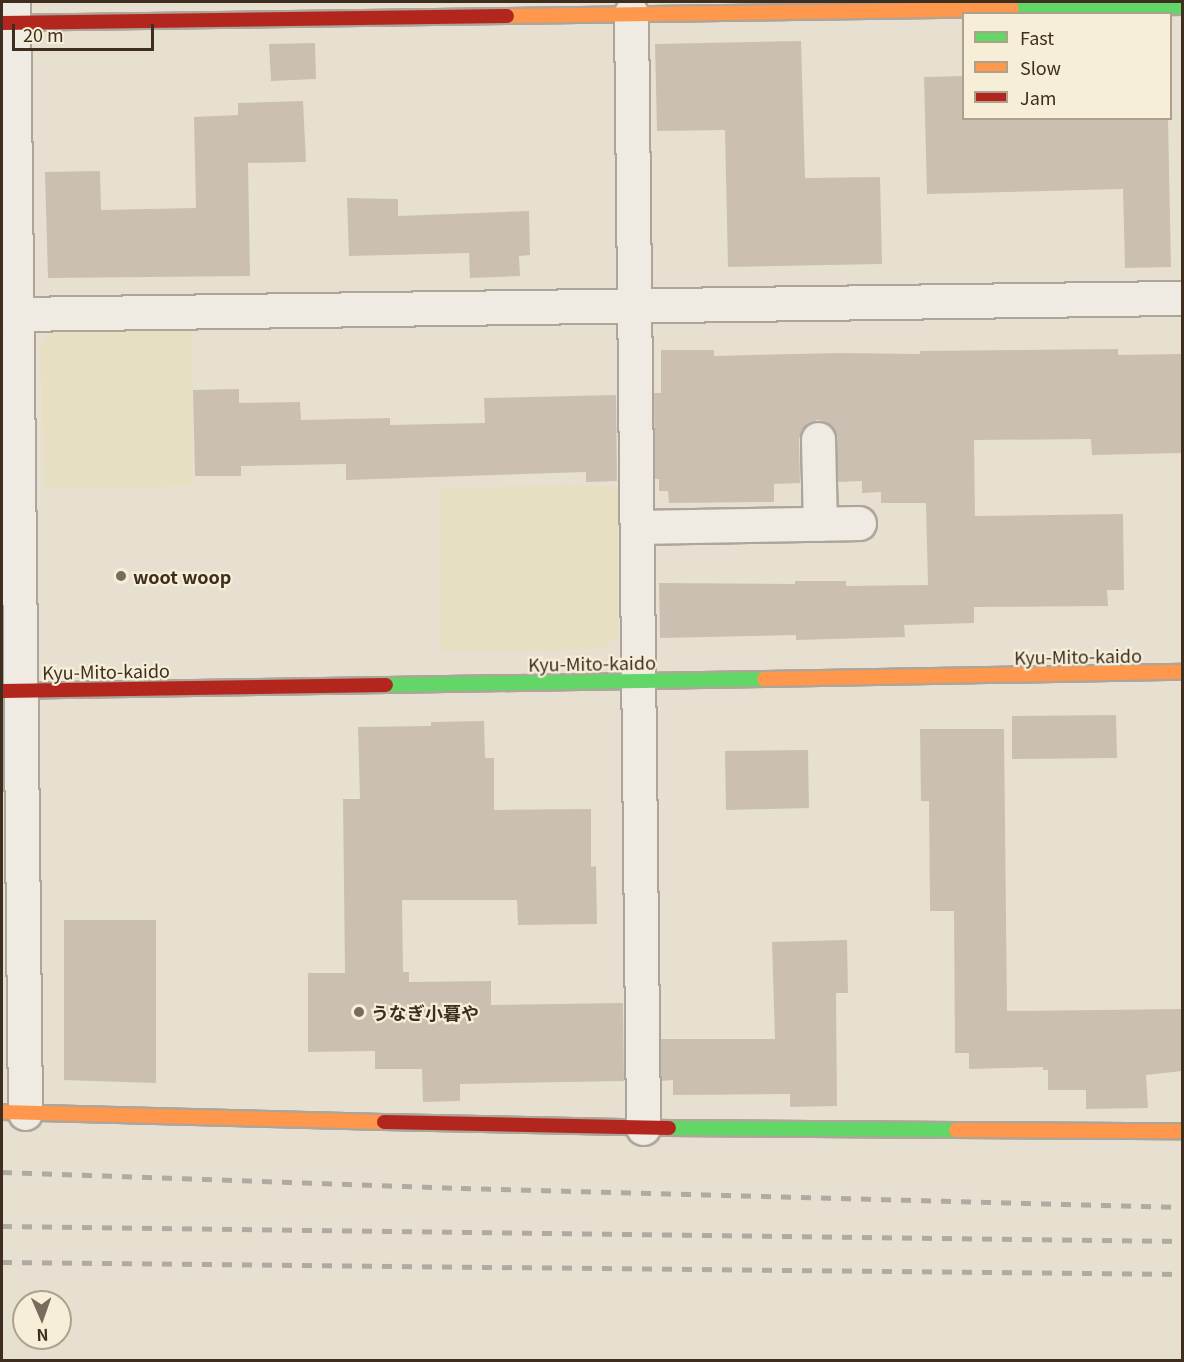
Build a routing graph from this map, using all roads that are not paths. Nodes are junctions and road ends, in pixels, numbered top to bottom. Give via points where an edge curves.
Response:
1 (1163, 6) edge
2 (293, 9) edge
3 (631, 13) junction
4 (9, 16) edge
5 (1182, 297) edge
6 (635, 305) junction
7 (15, 314) junction
8 (818, 439) dead end
9 (859, 523) dead end
10 (820, 524) junction
11 (638, 527) junction
12 (1182, 672) edge
13 (639, 681) junction
14 (12, 691) edge
15 (13, 1112) edge
16 (643, 1128) junction
17 (1182, 1131) edge

1 - 3 street
2 - 3 street
2 - 4 street
3 - 6 street
4 - 7 street
5 - 6 street
6 - 7 street
6 - 11 street
7 - 14 street
8 - 10 street
9 - 10 street
10 - 11 street
11 - 13 street
12 - 13 street, Kyu-Mito-kaido
13 - 14 street, Kyu-Mito-kaido
13 - 16 street
14 - 15 street
15 - 16 street
16 - 17 street

